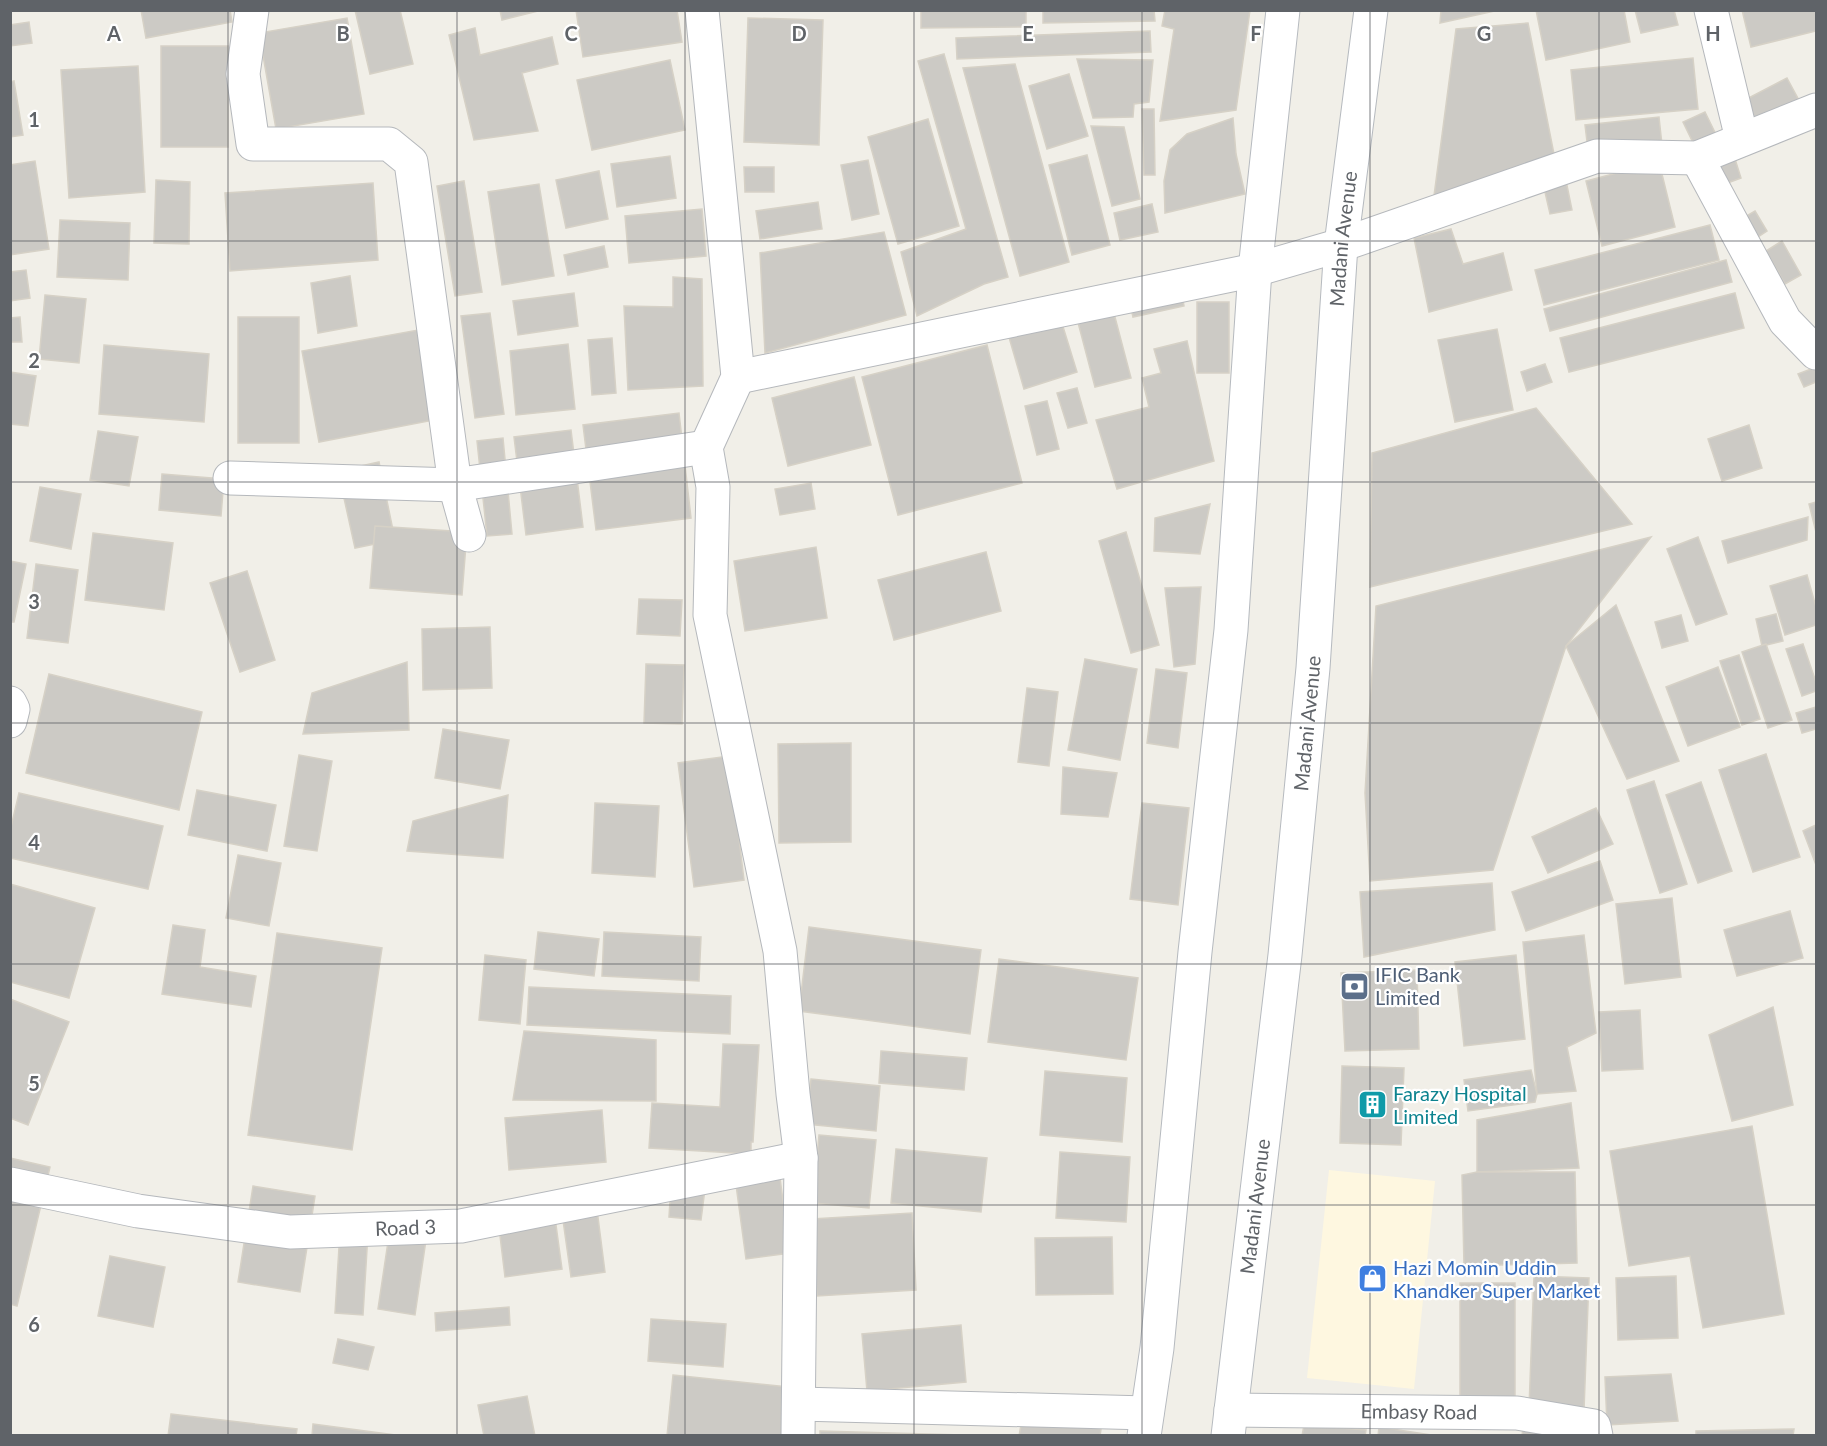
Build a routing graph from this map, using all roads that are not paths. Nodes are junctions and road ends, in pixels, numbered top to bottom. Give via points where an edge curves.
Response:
1 (252, 10) edge
2 (702, 10) edge
3 (1283, 10) edge
4 (1371, 10) edge
5 (1711, 10) edge
6 (1816, 110) edge
7 (1742, 139) junction
8 (1697, 158) junction
9 (1341, 245) junction
10 (1255, 270) junction
11 (1816, 353) edge
12 (738, 377) junction
13 (706, 447) junction
14 (230, 478) dead end
15 (455, 485) junction
16 (469, 536) dead end
17 (10, 703) edge
18 (10, 721) edge
19 (801, 1158) junction
20 (10, 1184) edge
21 (799, 1404) junction
22 (1230, 1423) edge
23 (1146, 1424) edge
24 (798, 1436) edge
25 (1596, 1436) edge

1 - 15 street via 243,75 253,144 389,144 411,162
2 - 12 street
3 - 10 street
4 - 9 street, Madani Avenue
5 - 7 street
6 - 7 street
7 - 8 street
8 - 9 street via 1597,156
8 - 11 street via 1785,321
9 - 10 street
9 - 22 street, Madani Avenue via 1313,668 1285,955
10 - 12 street
10 - 23 street via 1231,630
12 - 13 street
13 - 15 street
13 - 19 street via 713,487 710,615 780,951
14 - 15 street
15 - 16 street
17 - 18 street
19 - 20 street, Road 3 via 462,1226 302,1232 138,1211
19 - 21 street
21 - 23 street
21 - 24 street
22 - 25 street, Embasy Road via 1517,1413 1594,1426

